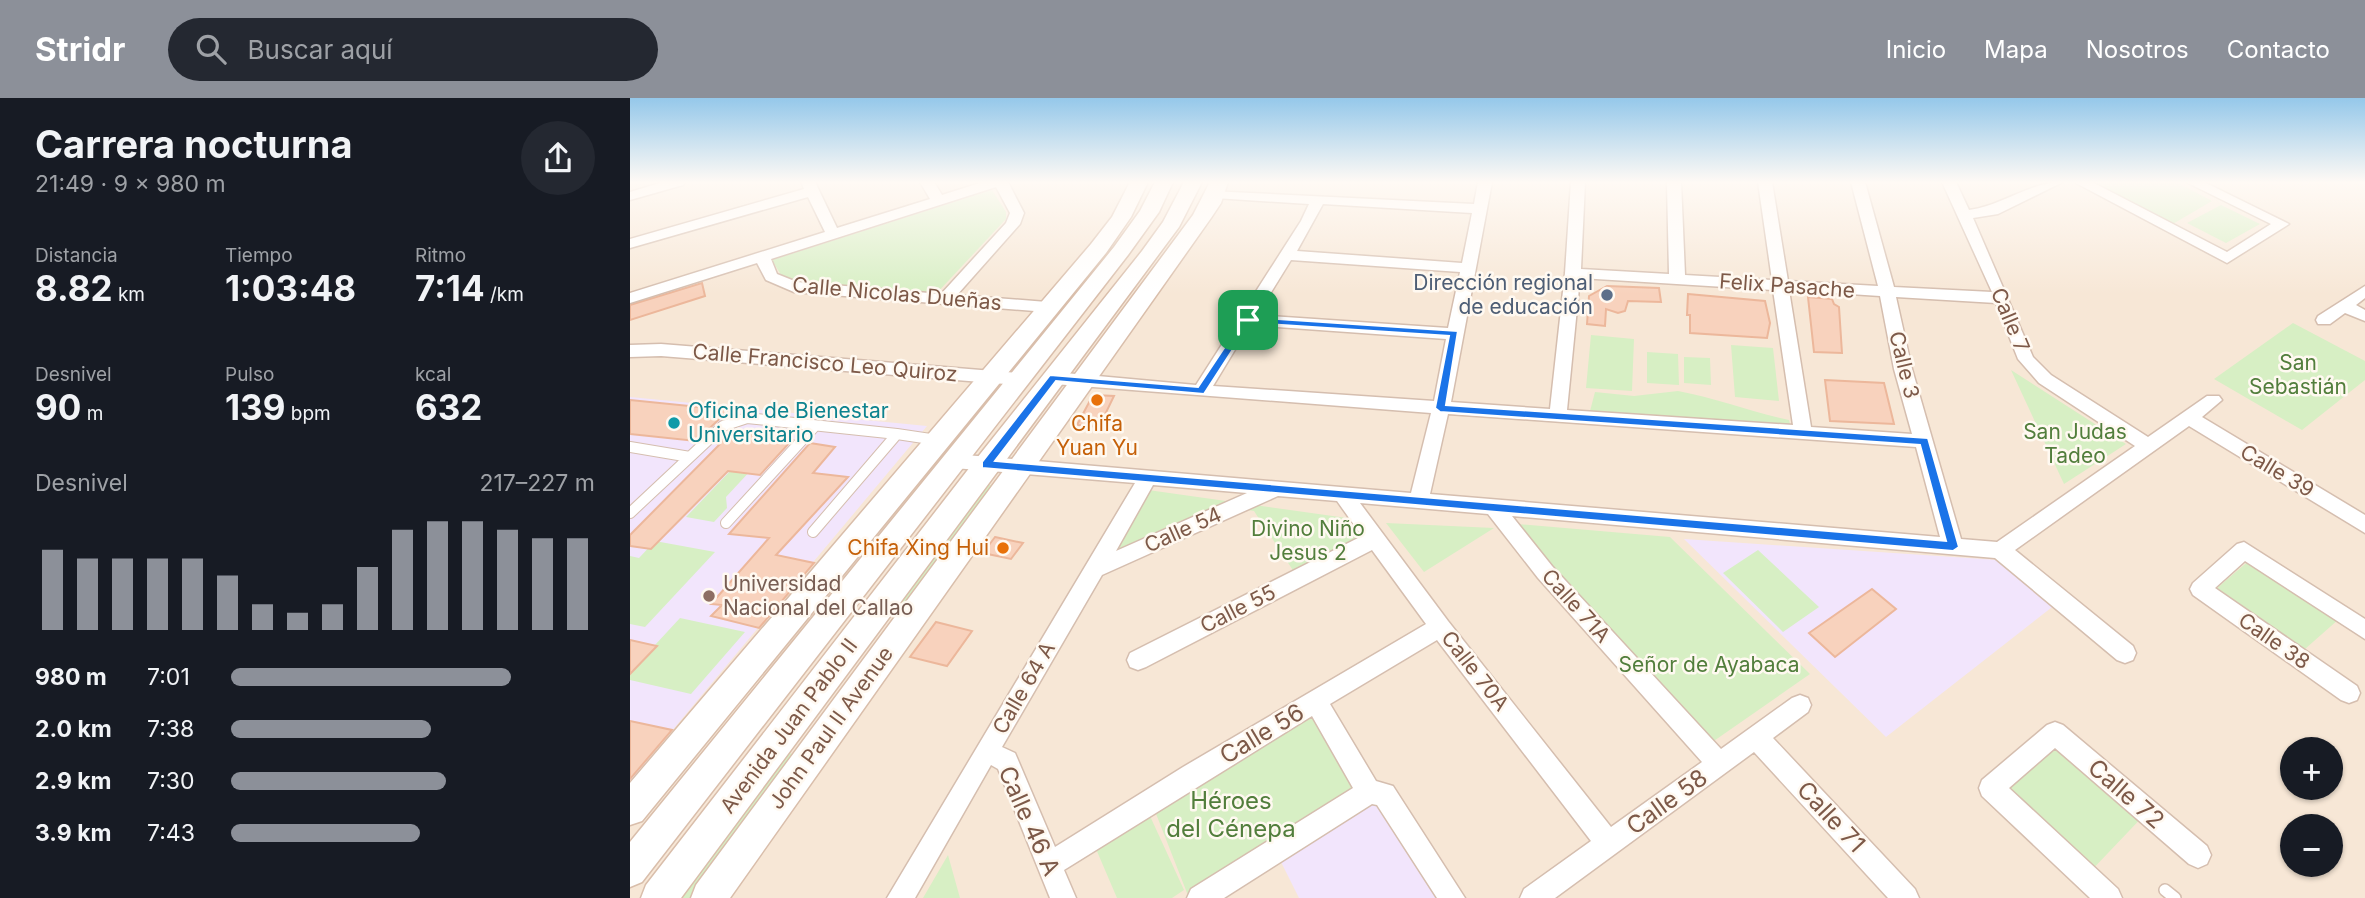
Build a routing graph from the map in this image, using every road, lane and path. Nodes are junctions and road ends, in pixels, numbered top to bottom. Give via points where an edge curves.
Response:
1 (707, 219) edge
2 (826, 219) edge
3 (878, 219) edge
4 (1015, 219) edge
5 (1120, 219) edge
6 (1144, 219) edge
7 (1176, 219) edge
8 (1201, 219) edge
9 (1309, 219) edge
10 (1477, 219) edge
11 (1576, 219) edge
12 (1675, 219) edge
13 (1771, 219) edge
14 (1868, 219) edge
15 (1964, 219) edge
16 (2153, 219) edge
17 (2272, 219) edge
18 (833, 234) junction
19 (630, 244) edge
20 (1121, 251) junction
21 (1149, 255) junction
22 (1287, 255) junction
23 (762, 256) junction
24 (1470, 268) junction
25 (1573, 272) junction
26 (1677, 279) junction
27 (1781, 286) junction
28 (2365, 290) edge
29 (1888, 293) junction
30 (630, 298) edge
31 (2002, 298) junction
32 (945, 299) junction
33 (2344, 306) junction
34 (1047, 307) junction
35 (2365, 316) edge
36 (1248, 320) junction
37 (2324, 320) dead end
38 (1454, 334) junction
39 (630, 351) edge
40 (990, 376) junction
41 (1054, 378) junction
42 (1019, 379) junction
43 (1085, 381) junction
44 (1200, 391) junction
45 (2213, 400) dead end
46 (1440, 408) junction
47 (1558, 416) junction
48 (2189, 417) junction
49 (815, 426) junction
50 (897, 434) junction
51 (1803, 434) junction
52 (937, 440) junction
53 (1924, 441) junction
54 (2149, 446) junction
55 (630, 447) edge
56 (690, 457) junction
57 (954, 461) junction
58 (986, 465) junction
59 (1018, 468) junction
60 (1148, 478) junction
61 (1275, 489) junction
62 (1344, 496) junction
63 (1419, 501) junction
64 (1494, 507) junction
65 (630, 513) edge
66 (726, 523) dead end
67 (2365, 525) edge
68 (813, 532) dead end
69 (1375, 539) junction
70 (1953, 547) junction
71 (2000, 550) junction
72 (1091, 571) junction
73 (1440, 627) junction
74 (2365, 631) edge
75 (2125, 653) dead end
76 (1138, 660) dead end
77 (2349, 693) dead end
78 (1316, 702) junction
79 (1800, 705) dead end
80 (1756, 737) junction
81 (987, 751) junction
82 (1719, 764) junction
83 (1369, 792) junction
84 (630, 809) edge
85 (1609, 844) junction
86 (2198, 856) dead end
87 (1049, 865) junction
88 (630, 870) edge
89 (659, 898) edge
90 (709, 898) edge
91 (900, 898) edge
92 (1063, 898) edge
93 (1200, 898) edge
94 (1452, 898) edge
95 (1533, 898) edge
96 (1906, 898) edge
97 (2109, 898) edge

1 - 19 street
2 - 18 street
3 - 18 street
4 - 32 street
5 - 34 main road
6 - 20 main road
7 - 21 main road, Avenida Juan Pablo II
8 - 43 main road, John Paul II Avenue
9 - 22 street
10 - 24 street
11 - 25 street
12 - 26 street
13 - 27 street
14 - 29 street, Calle 3
15 - 31 street, Calle 7
16 - 17 street via 2227,258 2282,224
18 - 23 street
20 - 21 main road
20 - 42 main road
21 - 41 main road, Avenida Juan Pablo II
22 - 24 street
22 - 36 street
23 - 30 street
23 - 32 street, Calle Nicolas Dueñas via 771,277 794,287
24 - 38 street
25 - 26 street, Felix Pasache
25 - 47 street
26 - 27 street, Felix Pasache
27 - 29 street, Felix Pasache
27 - 51 street
28 - 33 street
29 - 31 street, Felix Pasache
29 - 53 street, Calle 3
31 - 54 street, Calle 7 via 2034,369
32 - 34 street, Calle Nicolas Dueñas
33 - 35 street
33 - 37 street
34 - 40 main road
36 - 38 street
36 - 44 street
38 - 46 street
39 - 40 street, Calle Francisco Leo Quiroz
40 - 42 street, Calle Francisco Leo Quiroz
40 - 52 main road
41 - 43 street
41 - 58 main road, Avenida Juan Pablo II
42 - 57 main road
43 - 44 street
43 - 59 main road, John Paul II Avenue
44 - 46 street
45 - 48 street
46 - 47 street
46 - 63 street
47 - 51 street
48 - 54 street
48 - 67 street, Calle 39
49 - 50 lane
49 - 56 lane via 735,420
49 - 66 lane
50 - 52 lane
50 - 68 lane
51 - 53 street
52 - 84 main road
53 - 70 street, Calle 3
54 - 71 street
55 - 56 lane
56 - 65 lane
57 - 58 street
57 - 88 main road
58 - 59 street
58 - 89 main road, Avenida Juan Pablo II
59 - 60 street
59 - 90 main road, John Paul II Avenue
60 - 61 street
60 - 72 street, Calle 64 A
61 - 62 street
61 - 72 street, Calle 54
62 - 63 street
62 - 69 street, Calle 70A
63 - 64 street
64 - 70 street
64 - 82 street, Calle 71A via 1545,572
69 - 73 street, Calle 70A
69 - 76 street, Calle 55
70 - 71 street
71 - 75 street
72 - 81 street, Calle 64 A
73 - 78 street, Calle 56
73 - 85 street, Calle 70A
74 - 77 street, Calle 38 via 2244,550 2200,589
78 - 83 street
78 - 87 street, Calle 56
79 - 80 street, Calle 58
80 - 82 street, Calle 58
80 - 96 street, Calle 71
81 - 87 street, Calle 46 A via 1007,761
81 - 91 street, Calle 64 A
82 - 85 street, Calle 58
83 - 93 street
83 - 94 street via 1384,793
85 - 95 street, Calle 58
86 - 97 street, Calle 72 via 2054,733 1991,788
87 - 92 street, Calle 46 A

